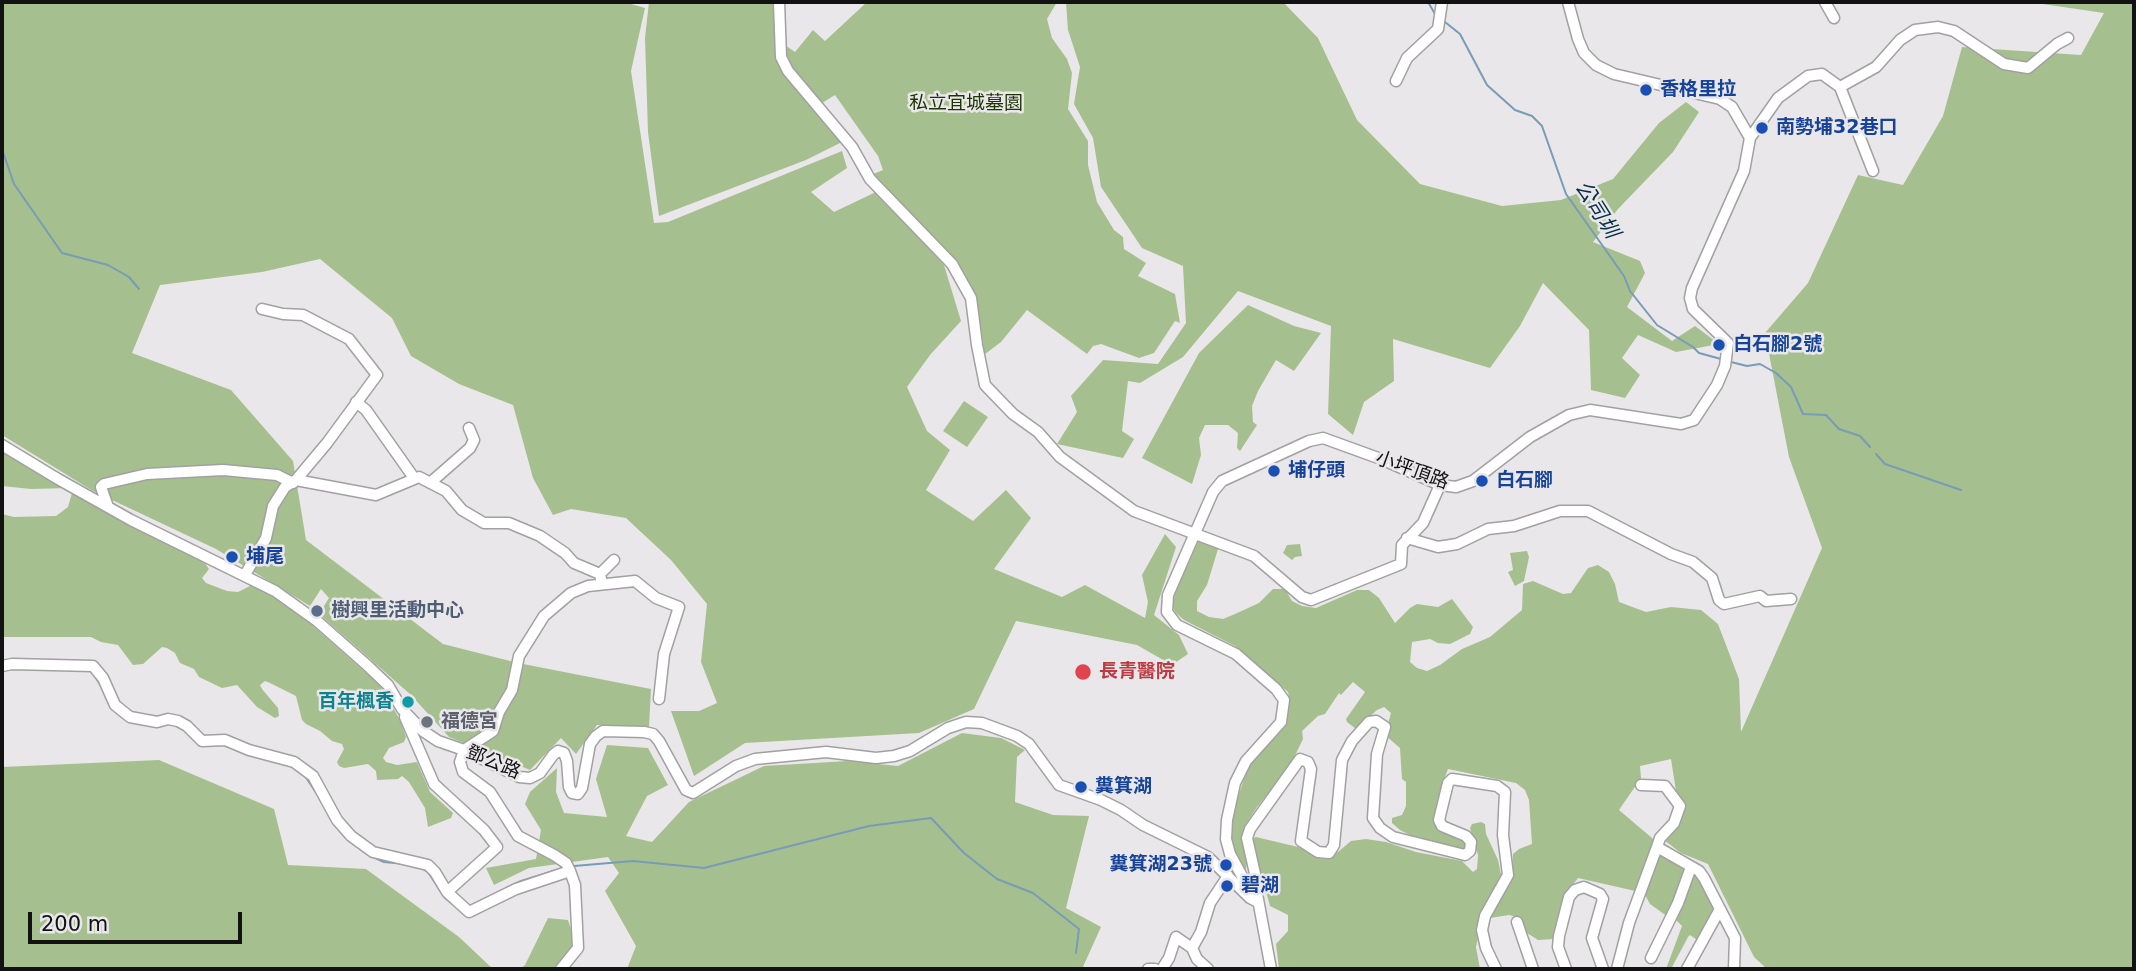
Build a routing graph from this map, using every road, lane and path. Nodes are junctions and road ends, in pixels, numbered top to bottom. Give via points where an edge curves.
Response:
1 (779, 2) edge
2 (1442, 2) edge
3 (1568, 2) edge
4 (1825, 2) edge
5 (1834, 18) dead end
6 (2068, 38) dead end
7 (1396, 81) dead end
8 (1840, 87) junction
9 (1750, 138) junction
10 (1873, 171) dead end
11 (262, 309) dead end
12 (356, 402) junction
13 (469, 428) dead end
14 (2, 444) edge
15 (414, 478) junction
16 (295, 481) junction
17 (430, 483) junction
18 (1440, 485) junction
19 (108, 507) junction
20 (1195, 534) junction
21 (1407, 538) junction
22 (614, 560) dead end
23 (589, 570) junction
24 (245, 575) junction
25 (601, 579) junction
26 (588, 586) junction
27 (1791, 599) dead end
28 (2, 666) edge
29 (659, 699) dead end
30 (401, 709) junction
31 (464, 750) junction
32 (1640, 785) dead end
33 (1657, 847) junction
34 (1691, 867) junction
35 (570, 871) junction
36 (1228, 876) junction
37 (447, 892) junction
38 (1257, 898) junction
39 (1720, 909) junction
40 (1517, 922) dead end
41 (1192, 948) junction
42 (1651, 958) dead end
43 (1197, 959) junction
44 (561, 969) edge
45 (1148, 969) edge
46 (1155, 969) edge
47 (1162, 969) edge
48 (1190, 969) edge
49 (1208, 969) edge
50 (1271, 969) edge
51 (1496, 969) edge
52 (1533, 969) edge
53 (1566, 969) edge
54 (1603, 969) edge
55 (1617, 969) edge
56 (1688, 969) edge
57 (1734, 969) edge

1 - 20 street via 780,57 788,71 852,147 870,179 951,264 971,298 985,385 1060,457 1123,503
2 - 7 street via 1438,29 1407,58
3 - 9 street via 1584,53 1596,65 1614,74 1720,99 1732,107
4 - 5 street
6 - 8 street via 2028,68 2004,64 1954,31 1938,27 1915,30 1876,68
8 - 9 street via 1822,74 1808,76 1778,98
8 - 10 street
9 - 18 street, 小坪頂路 via 1744,171 1690,298 1693,309 1728,343 1717,385 1694,420 1681,424 1590,410 1569,415 1530,437 1473,481 1456,487
11 - 12 street via 303,315 349,339 377,374
12 - 15 street
12 - 16 street
13 - 17 street via 474,440 470,448
14 - 19 street, 鄧公路
15 - 16 street via 376,495
15 - 17 street
16 - 19 street via 223,470 146,474 104,484
16 - 24 street via 285,487 273,506 266,538
17 - 23 street via 484,523 509,523 540,536
18 - 20 street, 小坪頂路 via 1324,438 1222,481
18 - 21 street via 1423,523
19 - 24 street, 鄧公路
20 - 21 street via 1254,556 1311,600 1401,564
20 - 38 street, 小坪頂路 via 1168,595 1167,612 1177,625 1236,653 1284,700 1280,722 1246,761 1235,783 1227,820 1230,854
21 - 27 street via 1438,547 1560,511 1588,511 1693,562 1712,578 1724,604 1759,596 1766,601
22 - 25 street
23 - 25 street
23 - 26 street
24 - 30 street, 鄧公路 via 317,621 388,685
25 - 26 street
25 - 29 street via 635,581 656,598 679,607 664,654
26 - 31 street via 571,593 544,616 519,656 512,690 493,731
28 - 37 street via 93,666 115,705 130,718 178,721 202,741 225,740 294,762 313,776 351,836 373,852 428,865
30 - 31 street, 鄧公路 via 430,736
30 - 37 street via 433,784 497,847
31 - 35 street via 463,772 490,792 518,836 566,863
31 - 36 street, 鄧公路 via 530,778 558,751 564,753 569,787 578,794 596,736 603,731 644,732 659,741 693,793 755,759 826,752 894,756 948,728 982,723 1029,744 1059,785 1121,810 1208,857
32 - 33 street via 1665,786 1680,806
33 - 34 street
33 - 55 street
34 - 39 street via 1704,878
34 - 42 street
35 - 37 street via 516,889 469,912
35 - 44 street via 575,885 578,948
36 - 38 street, 鄧公路 via 1250,898
36 - 41 street via 1210,903
38 - 50 street, 小坪頂路
38 - 51 street via 1247,838 1250,829 1300,759 1311,769 1301,841 1329,853 1334,845 1342,760 1352,741 1376,720 1385,727 1377,754 1373,818 1393,837 1465,855 1471,842 1439,820 1448,783 1452,779 1497,786 1505,792 1503,835 1508,875 1482,930
39 - 56 street
39 - 57 street via 1735,938
40 - 52 street
41 - 43 street
41 - 47 street via 1176,937
43 - 48 street
43 - 49 street
45 - 46 street
53 - 54 street via 1559,936 1569,897 1584,887 1603,899 1592,938

